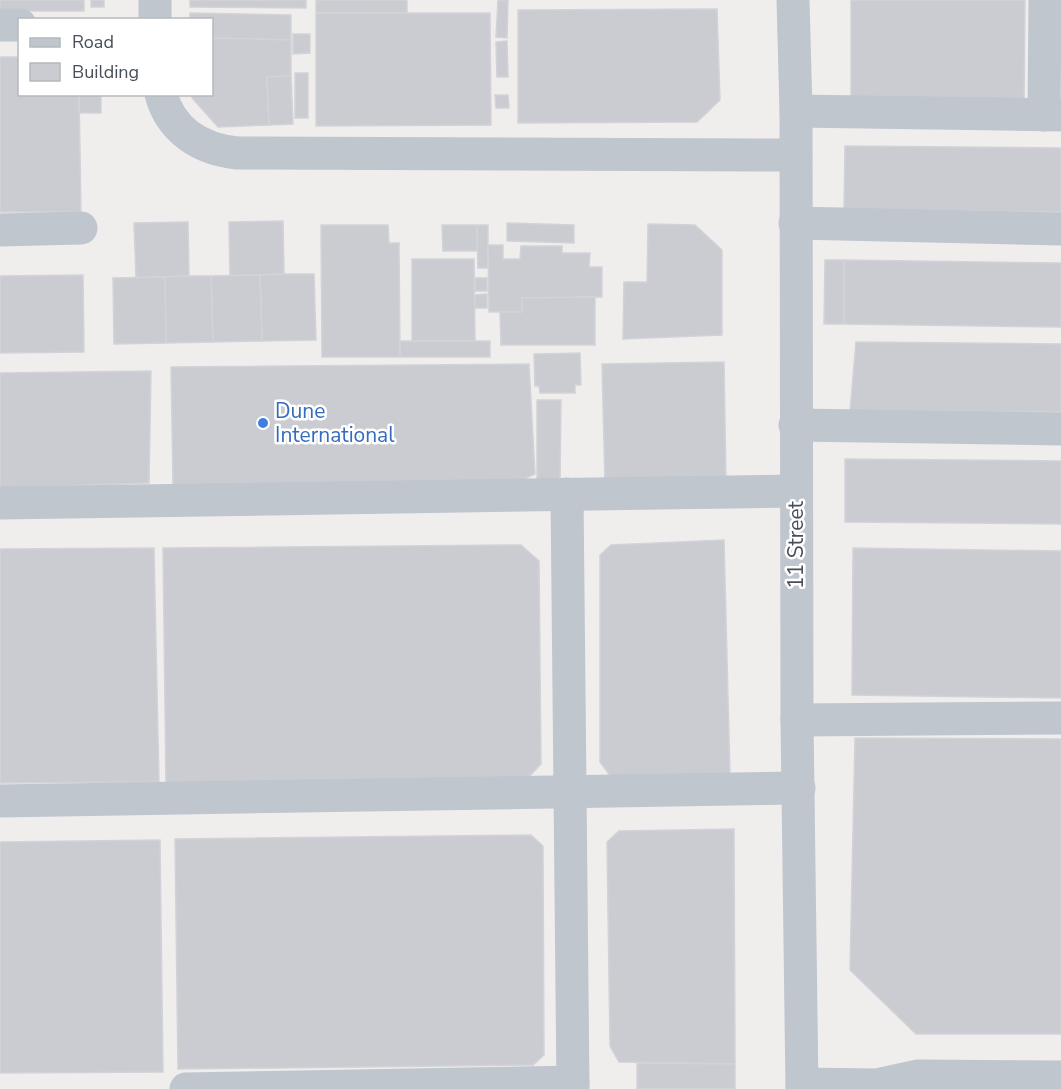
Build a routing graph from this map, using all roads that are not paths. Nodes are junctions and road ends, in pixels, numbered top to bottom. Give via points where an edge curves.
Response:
1 (155, 0) edge
2 (793, 0) edge
3 (1045, 0) edge
4 (155, 18) edge
5 (0, 25) edge
6 (18, 25) edge
7 (162, 96) edge
8 (796, 111) junction
9 (1052, 115) edge
10 (795, 155) junction
11 (795, 224) junction
12 (81, 228) dead end
13 (0, 230) edge
14 (1061, 230) edge
15 (795, 425) junction
16 (1061, 429) edge
17 (796, 492) junction
18 (567, 494) junction
19 (0, 503) edge
20 (1061, 718) edge
21 (797, 720) junction
22 (799, 788) junction
23 (570, 792) junction
24 (0, 801) edge
25 (1061, 1077) edge
26 (802, 1079) edge
27 (573, 1086) edge
28 (186, 1089) edge

1 - 4 street
2 - 8 street, 11 Street
3 - 9 street
5 - 6 street
7 - 10 street via 172,119 185,134 218,151 237,153
8 - 9 street
8 - 10 street, 11 Street
10 - 11 street, 11 Street
11 - 14 street
11 - 15 street, 11 Street
12 - 13 street
15 - 16 street
15 - 17 street, 11 Street
17 - 18 street
17 - 21 street, 11 Street
18 - 19 street
18 - 23 street
20 - 21 street
21 - 22 street, 11 Street
22 - 23 street
22 - 26 street, 11 Street
23 - 24 street
23 - 27 street
25 - 26 street via 917,1076 882,1066
27 - 28 street

